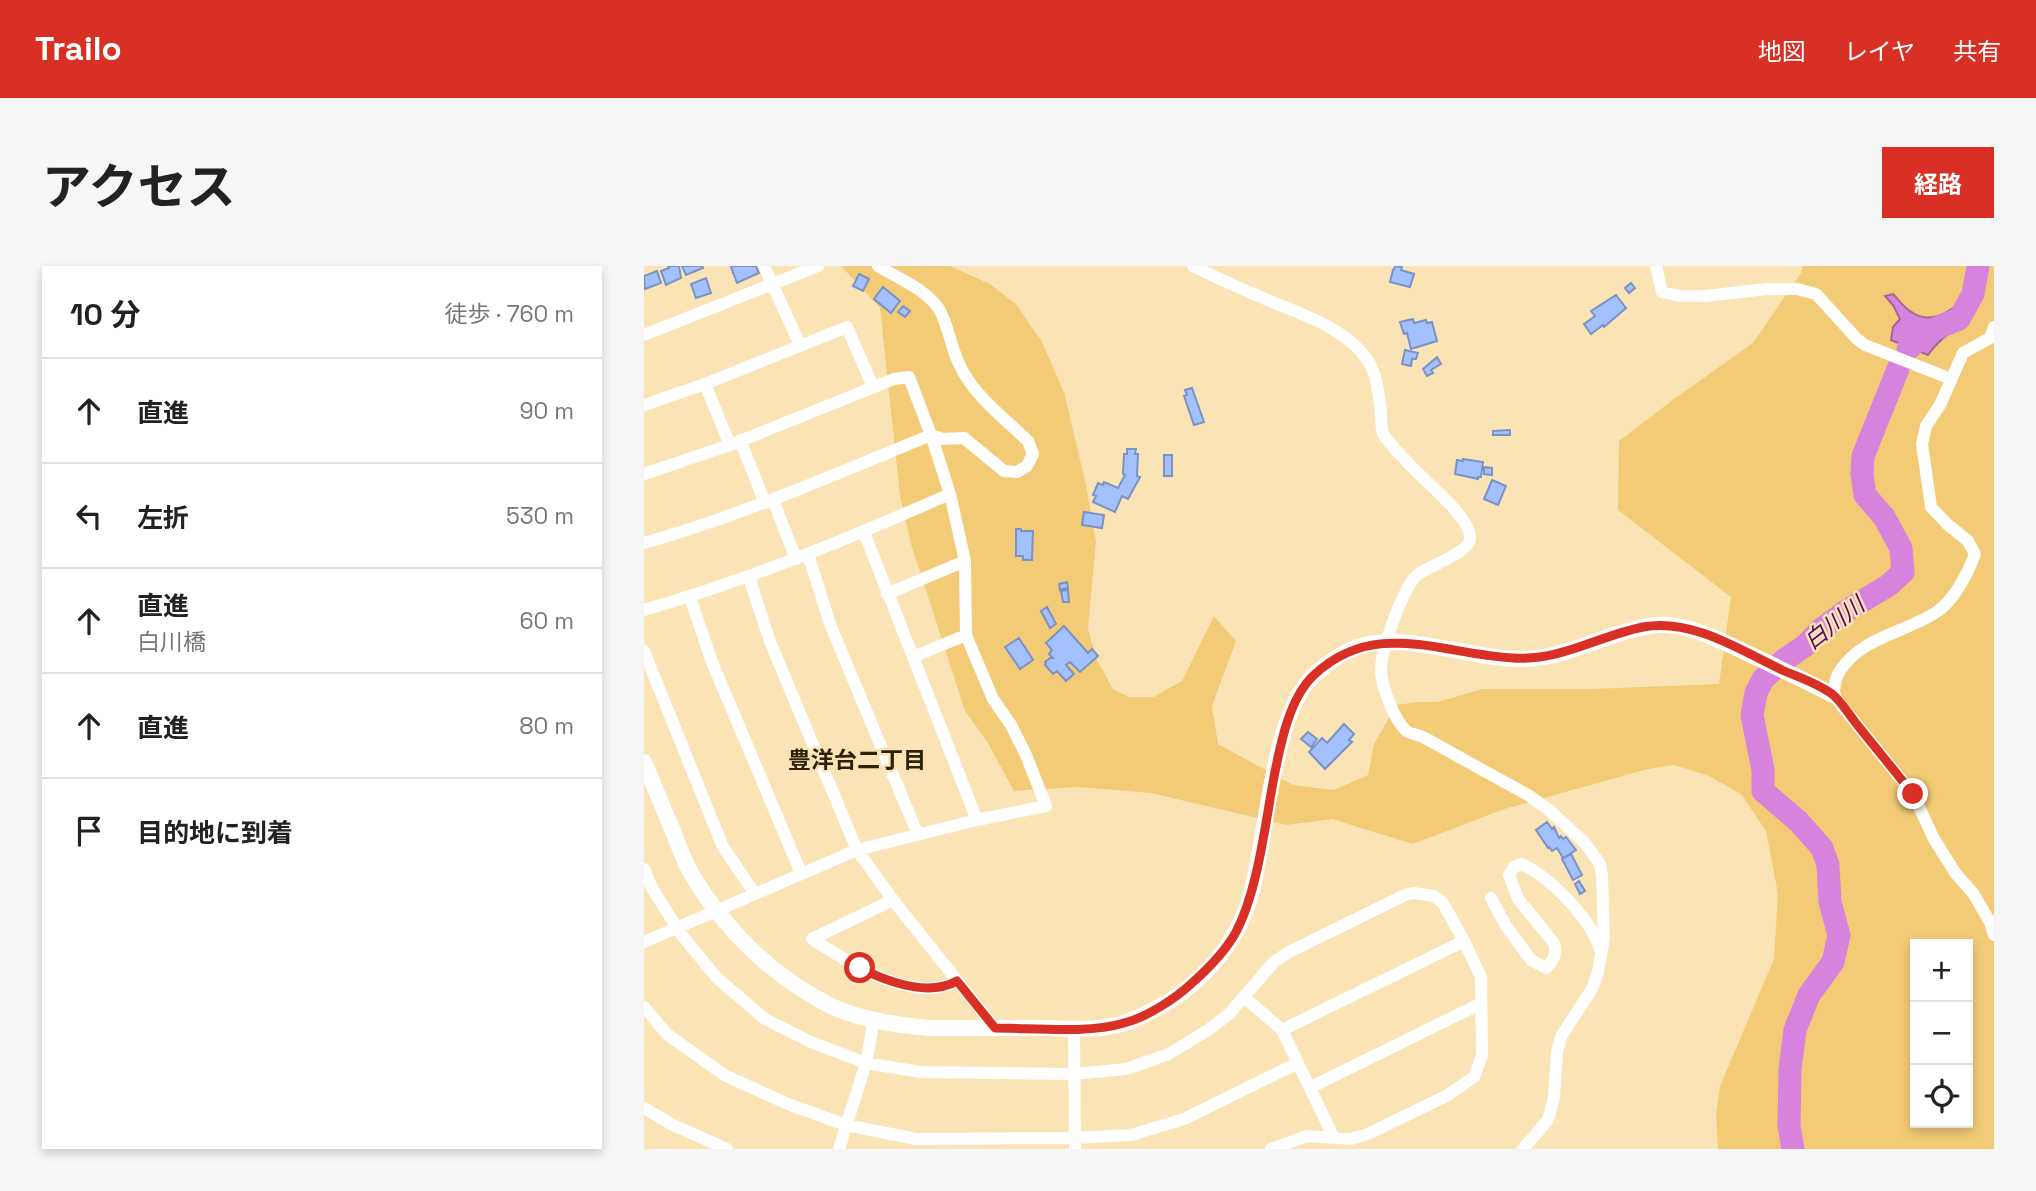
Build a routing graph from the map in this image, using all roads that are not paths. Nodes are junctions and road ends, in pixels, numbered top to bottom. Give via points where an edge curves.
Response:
1 (764, 266) edge
2 (818, 266) edge
3 (878, 266) edge
4 (1193, 266) edge
5 (1656, 266) edge
6 (772, 285) junction
7 (1994, 327) edge
8 (644, 335) edge
9 (800, 345) junction
10 (1951, 379) junction
11 (705, 384) junction
12 (873, 387) junction
13 (644, 405) edge
14 (931, 435) junction
15 (735, 443) junction
16 (644, 474) edge
17 (950, 494) junction
18 (769, 501) junction
19 (864, 532) junction
20 (644, 543) edge
21 (802, 557) junction
22 (965, 561) junction
23 (749, 577) junction
24 (887, 594) junction
25 (690, 597) junction
26 (644, 610) edge
27 (967, 635) junction
28 (644, 651) edge
29 (913, 657) junction
30 (1827, 692) junction
31 (644, 762) edge
32 (977, 820) junction
33 (918, 835) junction
34 (856, 850) junction
35 (644, 869) edge
36 (801, 873) junction
37 (755, 894) junction
38 (1491, 898) dead end
39 (893, 900) junction
40 (717, 912) junction
41 (678, 929) junction
42 (1994, 935) edge
43 (1464, 941) junction
44 (644, 942) edge
45 (1601, 951) junction
46 (957, 981) junction
47 (1244, 997) junction
48 (1480, 1004) junction
49 (644, 1007) edge
50 (874, 1020) junction
51 (995, 1028) junction
52 (1074, 1028) junction
53 (1282, 1030) junction
54 (866, 1063) junction
55 (1298, 1063) junction
56 (1073, 1074) junction
57 (1311, 1087) junction
58 (644, 1108) edge
59 (846, 1125) junction
60 (1333, 1136) junction
61 (1074, 1143) edge
62 (727, 1149) edge
63 (839, 1149) edge
64 (1271, 1149) edge
65 (1523, 1149) edge

1 - 6 street
2 - 6 street
3 - 14 street via 930,299 939,310 966,377 1028,441 1032,454 1027,466 1004,471 964,438
4 - 45 street via 1318,320 1370,362 1383,432 1458,513 1471,538 1453,555 1416,575 1395,618 1381,669 1395,717 1408,732 1528,795 1584,842 1600,864
5 - 10 street via 1662,292 1679,296 1767,289 1816,294 1866,345
6 - 8 street
6 - 9 street
7 - 10 street via 1990,338 1963,353
9 - 11 street
9 - 12 street via 846,327
10 - 30 street via 1926,426 1922,444 1927,486 1931,507 1968,541 1975,554 1956,591 1937,612 1853,656
11 - 13 street
11 - 15 street
12 - 14 street via 909,377
12 - 15 street
14 - 17 street
14 - 18 street
15 - 16 street
15 - 18 street
17 - 19 street
17 - 22 street
18 - 20 street
18 - 21 street
19 - 21 street
19 - 24 street
21 - 23 street
21 - 33 street
22 - 24 street
22 - 27 street
23 - 25 street
23 - 34 street via 769,639
24 - 29 street
25 - 26 street
25 - 36 street via 712,662
27 - 29 street
27 - 32 street via 1046,806
28 - 37 street via 723,847
29 - 32 street
30 - 42 street via 1913,794 1934,839 1973,893
30 - 52 street via 1716,639 1665,625 1561,654 1525,659 1396,642 1360,647 1312,677 1295,703 1282,740 1250,898 1236,932 1214,964 1175,999 1125,1023
31 - 40 street via 691,873
32 - 33 street
33 - 34 street
34 - 36 street
34 - 39 street
35 - 41 street
36 - 37 street
37 - 40 street
38 - 45 street via 1531,960 1546,968 1556,952 1554,943 1518,899 1509,875 1521,864 1534,869 1588,923
39 - 46 street
39 - 46 street via 813,939 891,982 945,987
40 - 41 street
40 - 50 street via 737,937 796,985 831,1006
41 - 44 street
41 - 54 street via 717,978 765,1019
43 - 47 street via 1443,903 1434,896 1405,895 1282,957
43 - 48 street via 1481,977
43 - 53 street
45 - 65 street via 1592,989 1562,1035 1548,1120
46 - 51 street
47 - 53 street
47 - 56 street via 1208,1030 1168,1054 1126,1069
48 - 57 street
48 - 60 street via 1482,1055 1474,1077 1448,1095 1368,1134 1351,1139
49 - 59 street via 668,1035 726,1076
50 - 51 street via 929,1028
50 - 54 street
51 - 52 street
52 - 56 street
53 - 55 street
54 - 56 street via 920,1072
54 - 59 street
55 - 57 street
55 - 61 street via 1184,1119 1131,1135
56 - 61 street
57 - 60 street
58 - 62 street
59 - 61 street via 916,1139
59 - 63 street
60 - 64 street via 1307,1136

